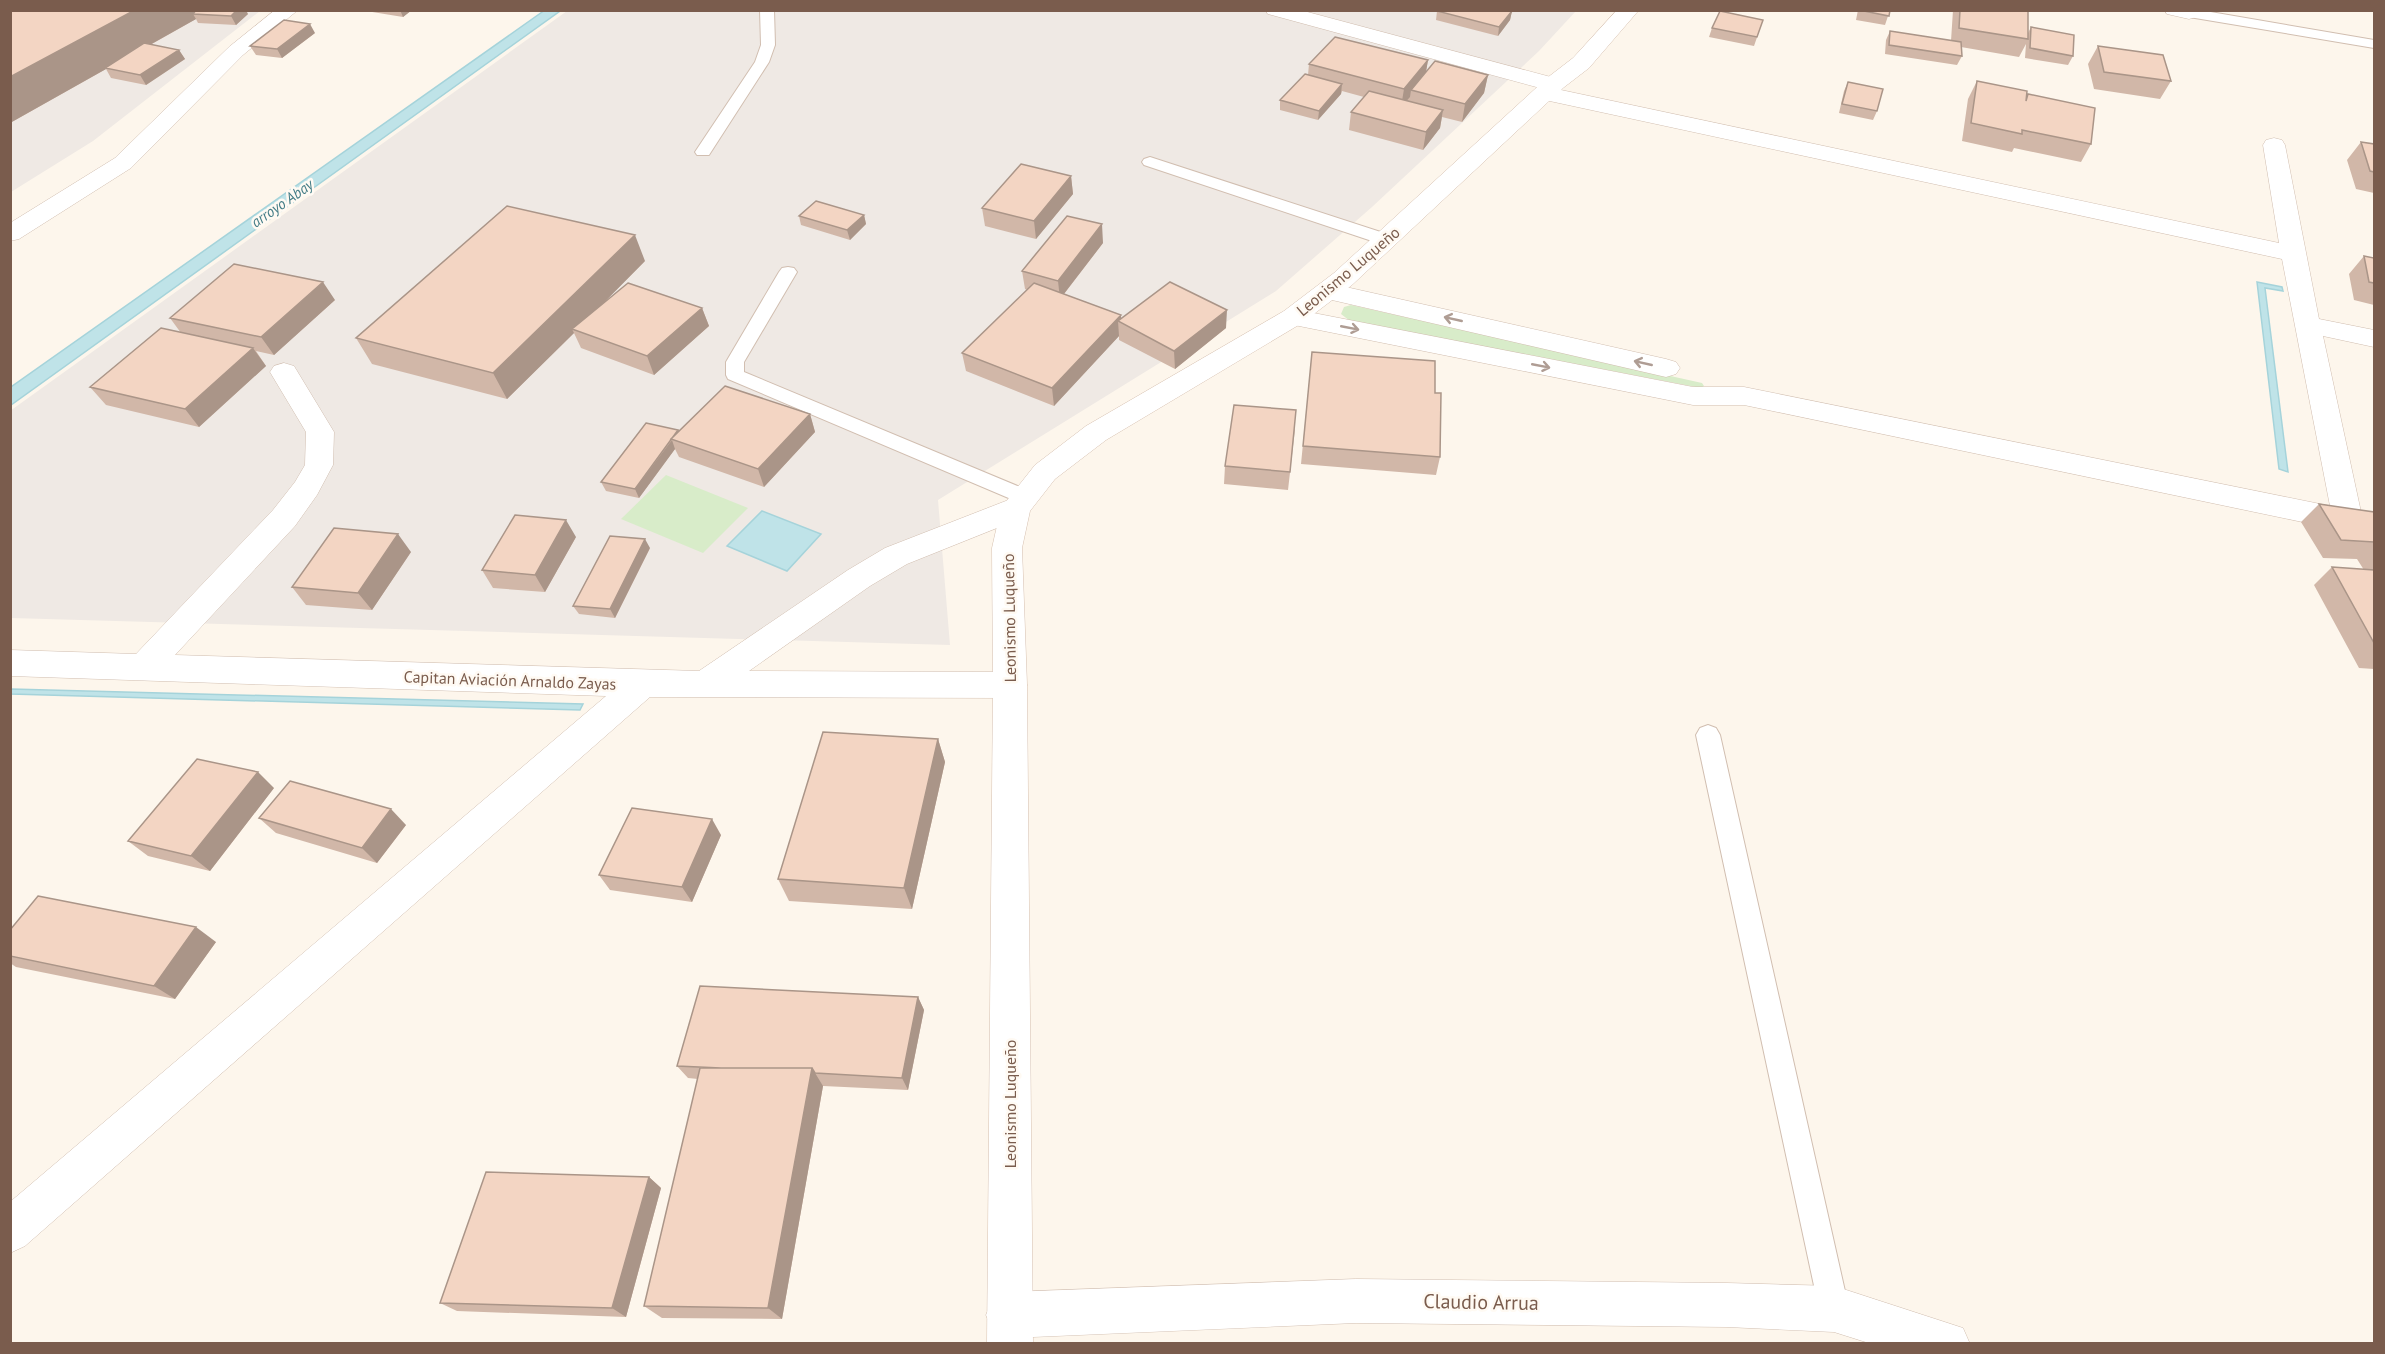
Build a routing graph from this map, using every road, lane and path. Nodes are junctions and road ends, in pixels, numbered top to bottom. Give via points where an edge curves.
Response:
1 (288, 10) edge
2 (767, 10) edge
3 (1275, 10) edge
4 (1629, 10) edge
5 (2182, 12) edge
6 (2374, 44) edge
7 (1550, 89) junction
8 (2274, 145) dead end
9 (703, 152) dead end
10 (1150, 162) dead end
11 (10, 234) edge
12 (1387, 240) junction
13 (2294, 254) junction
14 (788, 272) dead end
15 (1328, 291) junction
16 (1293, 316) junction
17 (2308, 325) junction
18 (2374, 338) edge
19 (284, 372) dead end
20 (1744, 396) junction
21 (1020, 503) junction
22 (2361, 524) edge
23 (10, 663) edge
24 (143, 668) junction
25 (644, 684) junction
26 (704, 685) junction
27 (1010, 685) junction
28 (1708, 735) dead end
29 (10, 1231) edge
30 (1834, 1309) junction
31 (1010, 1329) edge
32 (1947, 1344) edge

1 - 11 street via 236,51 123,163
2 - 9 lane via 768,45 762,62
3 - 7 street
4 - 7 street, Leonismo Luqueño via 1581,63
5 - 6 lane
7 - 12 street, Leonismo Luqueño
7 - 13 street
8 - 13 street
10 - 12 lane
12 - 15 street, Leonismo Luqueño
13 - 17 street
14 - 21 lane via 735,362 735,375
15 - 16 street, Leonismo Luqueño
20 -> 15 street via 1700,376
16 -> 20 street via 1693,396
16 - 21 street, Leonismo Luqueño via 1096,433 1045,472
17 - 18 street
17 - 22 street
19 - 24 street via 320,432 319,465 308,488 284,518
20 - 22 street
21 - 26 street via 896,556
21 - 27 street, Leonismo Luqueño via 1007,548
23 - 24 street, Capitan Aviación Arnaldo Zayas
24 - 25 street, Capitan Aviación Arnaldo Zayas
25 - 26 street, Capitan Aviación Arnaldo Zayas
25 - 29 street
26 - 27 street, Capitan Aviación Arnaldo Zayas
27 - 31 street, Leonismo Luqueño
28 - 30 lane
30 - 31 street, Claudio Arrua via 1356,1301
30 - 32 street, Claudio Arrua

